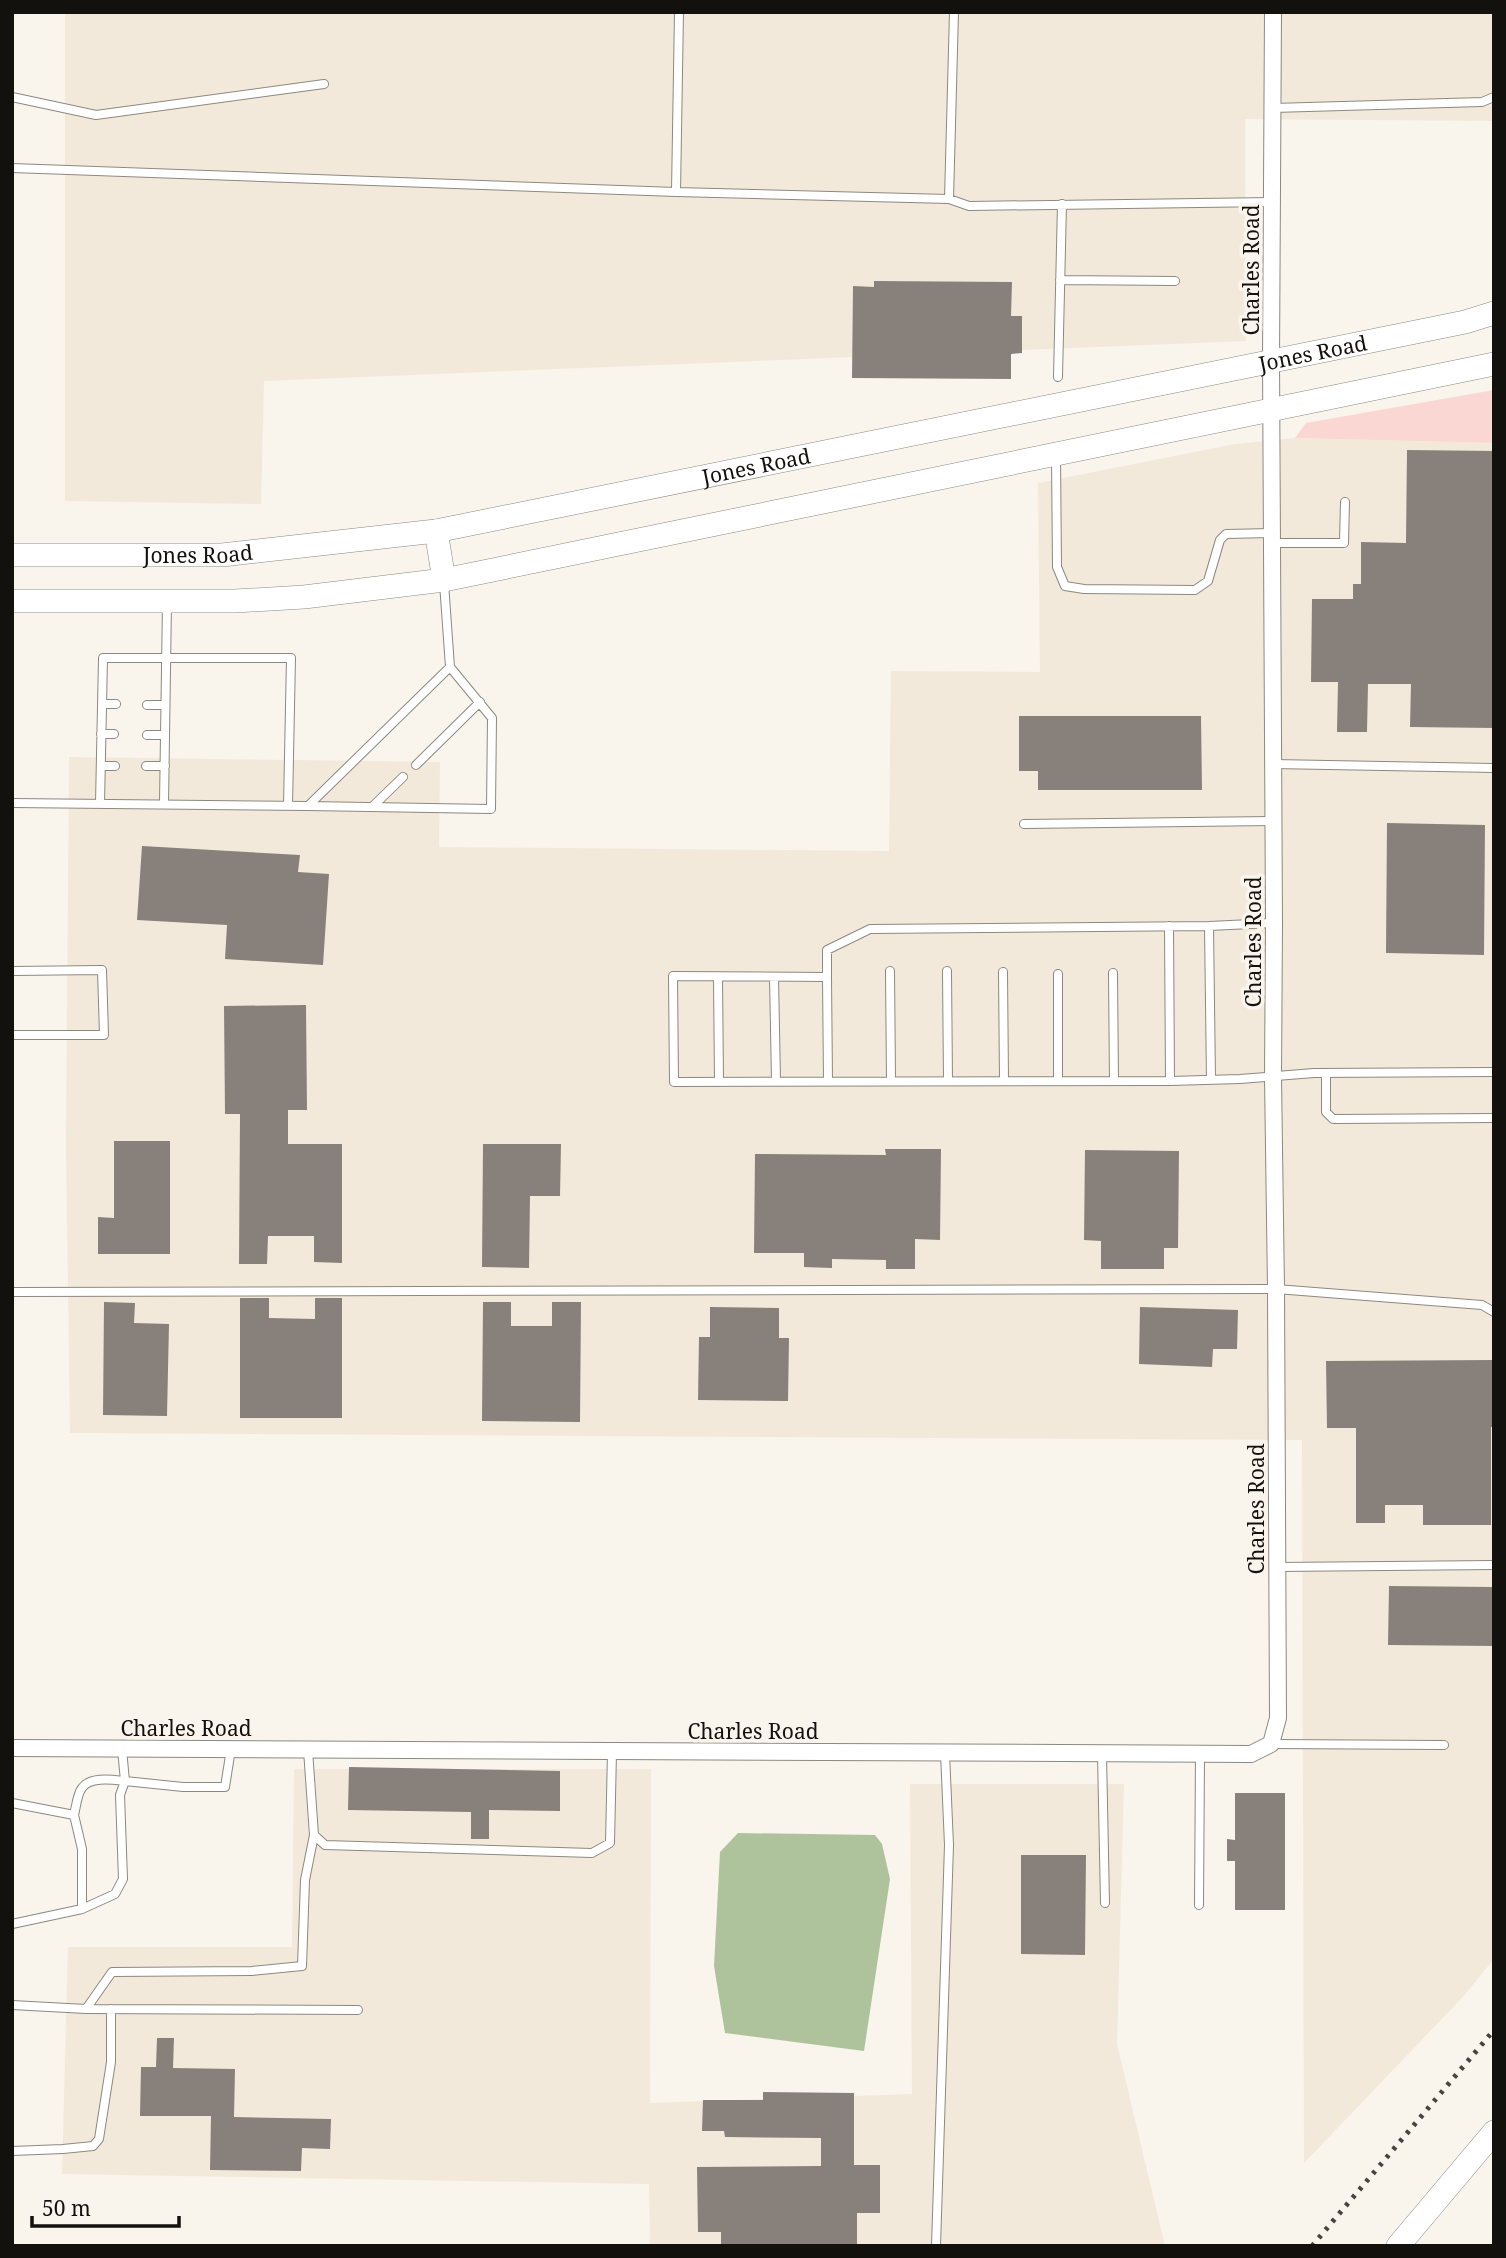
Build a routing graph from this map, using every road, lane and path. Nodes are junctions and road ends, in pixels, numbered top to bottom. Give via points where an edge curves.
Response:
1 (679, 12) edge
2 (954, 12) edge
3 (1273, 12) edge
4 (324, 84) dead end
5 (12, 97) edge
6 (1494, 97) edge
7 (1273, 108) junction
8 (12, 168) edge
9 (676, 192) junction
10 (949, 199) junction
11 (1272, 202) junction
12 (1062, 204) junction
13 (1060, 280) junction
14 (1175, 281) dead end
15 (1494, 313) edge
16 (1271, 360) junction
17 (1494, 364) edge
18 (1058, 377) dead end
19 (1272, 410) junction
20 (1056, 454) junction
21 (1345, 502) dead end
22 (436, 531) junction
23 (1272, 538) junction
24 (12, 555) edge
25 (444, 580) junction
26 (12, 601) edge
27 (167, 602) junction
28 (166, 658) junction
29 (450, 667) junction
30 (480, 702) junction
31 (102, 704) junction
32 (116, 704) dead end
33 (147, 705) dead end
34 (165, 705) junction
35 (101, 734) junction
36 (114, 734) dead end
37 (147, 735) dead end
38 (165, 735) junction
39 (1273, 764) junction
40 (416, 765) dead end
41 (101, 766) junction
42 (114, 766) dead end
43 (146, 766) dead end
44 (165, 766) junction
45 (1494, 768) edge
46 (403, 777) dead end
47 (12, 803) edge
48 (100, 804) junction
49 (164, 804) junction
50 (288, 806) junction
51 (308, 806) junction
52 (373, 806) junction
53 (1274, 821) junction
54 (1024, 824) dead end
55 (1274, 923) junction
56 (1169, 926) junction
57 (1209, 926) junction
58 (12, 971) edge
59 (890, 971) dead end
60 (947, 971) dead end
61 (1003, 972) dead end
62 (1113, 973) dead end
63 (1058, 974) dead end
64 (718, 977) junction
65 (774, 977) junction
66 (827, 977) junction
67 (12, 1035) edge
68 (1494, 1072) edge
69 (1326, 1073) junction
70 (1273, 1077) junction
71 (828, 1080) junction
72 (891, 1080) junction
73 (1210, 1080) junction
74 (776, 1081) junction
75 (948, 1081) junction
76 (1004, 1081) junction
77 (1058, 1081) junction
78 (1114, 1081) junction
79 (1170, 1081) junction
80 (719, 1082) junction
81 (1494, 1118) edge
82 (1276, 1289) junction
83 (12, 1292) edge
84 (1494, 1312) edge
85 (1494, 1565) edge
86 (1277, 1567) junction
87 (1271, 1744) junction
88 (1444, 1745) dead end
89 (12, 1748) edge
90 (122, 1749) junction
91 (231, 1749) junction
92 (308, 1750) junction
93 (612, 1752) junction
94 (945, 1753) junction
95 (1102, 1754) junction
96 (1200, 1754) junction
97 (125, 1781) junction
98 (12, 1802) edge
99 (74, 1815) junction
100 (314, 1835) junction
101 (1105, 1903) dead end
102 (1199, 1905) dead end
103 (82, 1909) junction
104 (12, 1924) edge
105 (12, 2005) edge
106 (86, 2009) junction
107 (111, 2009) junction
108 (358, 2010) dead end
109 (1494, 2132) edge
110 (12, 2151) edge
111 (936, 2246) edge
112 (1398, 2246) edge

1 - 9 lane
2 - 10 lane
3 - 7 street, Charles Road
4 - 5 lane via 96,115
6 - 7 lane via 1482,102
7 - 11 street, Charles Road
8 - 9 lane
9 - 10 lane
10 - 12 lane via 969,206
11 - 12 lane
11 - 16 street, Charles Road
12 - 13 lane
13 - 14 lane
13 - 18 lane
15 - 16 main road, Jones Road
16 - 19 street, Charles Road
16 - 22 main road, Jones Road
17 - 19 main road
19 - 20 main road
19 - 23 street, Charles Road
20 - 23 lane via 1057,566 1065,586 1195,590 1208,582 1220,540 1226,534
20 - 25 main road
21 - 23 lane via 1345,543
22 - 24 main road, Jones Road via 222,555
22 - 25 main road
23 - 39 street, Charles Road
25 - 27 main road via 304,597
25 - 29 lane
26 - 27 main road
27 - 28 lane
28 - 31 lane via 103,659
28 - 34 lane
28 - 50 lane via 291,658
29 - 30 lane
29 - 51 lane
30 - 40 lane
30 - 52 lane via 492,718 491,809
31 - 32 lane
31 - 35 lane
33 - 34 lane
34 - 38 lane
35 - 36 lane
35 - 41 lane
37 - 38 lane
38 - 44 lane
39 - 45 lane
39 - 53 street, Charles Road
41 - 42 lane
41 - 48 lane
43 - 44 lane
44 - 49 lane
46 - 52 lane
47 - 48 lane
48 - 49 lane
49 - 50 lane
50 - 51 lane
51 - 52 lane
53 - 54 lane
53 - 55 street, Charles Road
55 - 57 lane
55 - 70 street, Charles Road
56 - 57 lane
56 - 66 lane via 870,929 827,950
56 - 79 lane
57 - 73 lane
58 - 67 lane via 102,970 104,1035
59 - 72 lane
60 - 75 lane
61 - 76 lane
62 - 78 lane
63 - 77 lane
64 - 65 lane
64 - 80 lane
64 - 80 lane via 673,976 674,1082
65 - 66 lane
65 - 74 lane
66 - 71 lane
68 - 69 lane
69 - 70 lane
69 - 81 lane via 1326,1112 1334,1119
70 - 73 lane
70 - 82 street, Charles Road
71 - 72 lane
71 - 74 lane
72 - 75 lane
73 - 79 lane
74 - 80 lane
75 - 76 lane
76 - 77 lane
77 - 78 lane
78 - 79 lane
82 - 83 lane
82 - 84 lane via 1482,1305
82 - 86 street, Charles Road
85 - 86 lane
86 - 87 street, Charles Road via 1278,1718
87 - 88 lane
87 - 96 street, Charles Road via 1251,1754
89 - 90 street, Charles Road
90 - 91 street, Charles Road
90 - 97 lane
91 - 92 street, Charles Road
91 - 97 lane via 225,1787
92 - 93 street, Charles Road
92 - 100 lane
93 - 94 street, Charles Road
93 - 100 lane via 610,1843 592,1853 325,1845
94 - 95 street, Charles Road
94 - 111 lane via 949,1845
95 - 96 street, Charles Road
95 - 101 lane
96 - 102 lane
97 - 99 lane via 90,1782 82,1788
97 - 103 lane via 120,1795 123,1879 115,1894
98 - 99 lane
99 - 103 lane via 82,1849
100 - 106 lane via 305,1880 302,1966 111,1972
103 - 104 lane
105 - 106 lane
106 - 107 lane
107 - 108 lane
107 - 110 lane via 111,2062 99,2139 93,2146
109 - 112 main road

